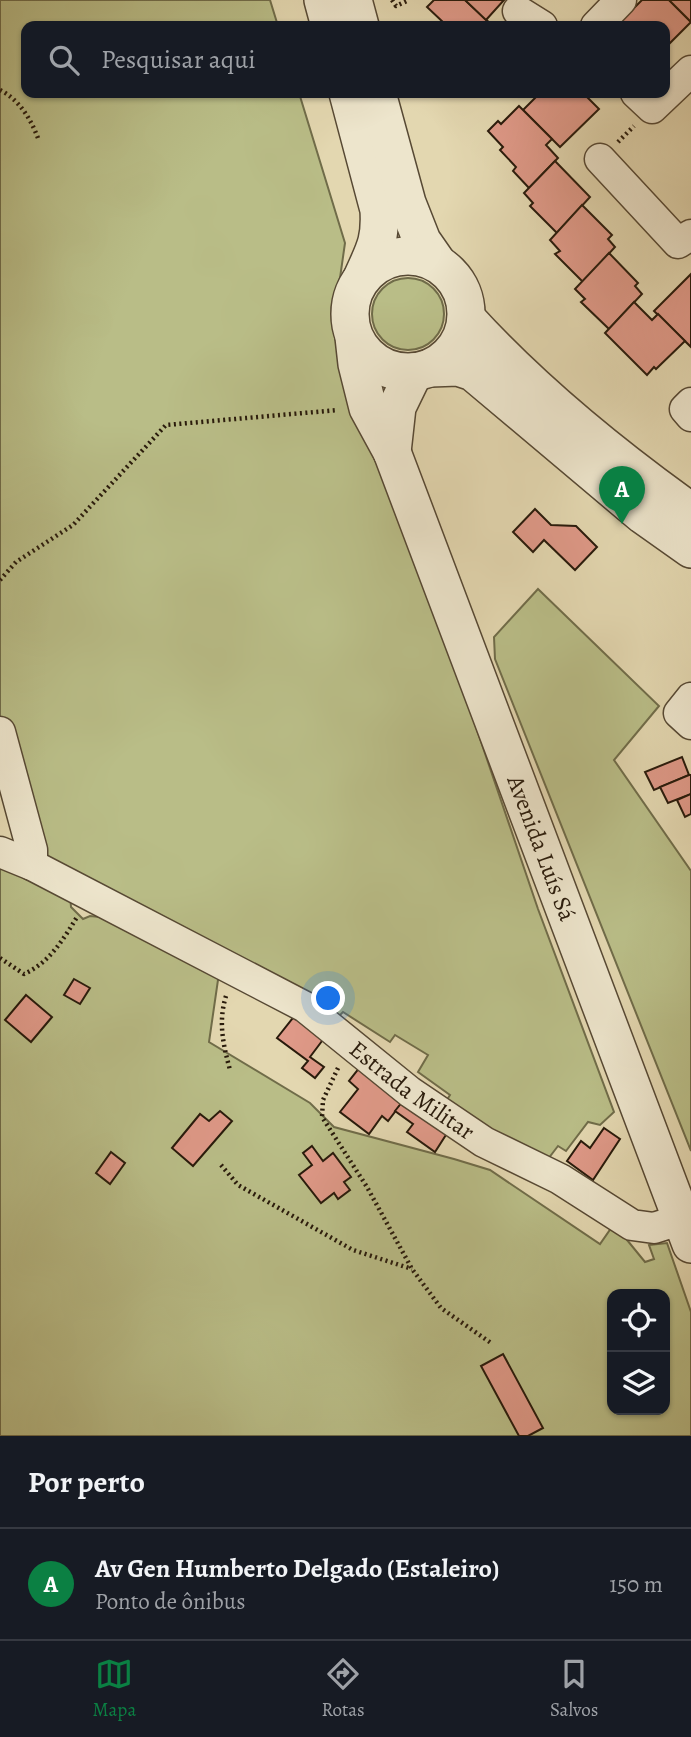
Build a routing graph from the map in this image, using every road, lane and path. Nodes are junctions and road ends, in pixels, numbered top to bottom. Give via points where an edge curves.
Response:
1 (323, 0) edge
2 (353, 0) edge
3 (392, 0) edge
4 (409, 0) edge
5 (621, 0) edge
6 (329, 21) edge
7 (359, 21) edge
8 (601, 21) edge
9 (691, 71) edge
10 (670, 84) edge
11 (0, 90) edge
12 (349, 98) edge
13 (378, 98) edge
14 (644, 100) edge
15 (39, 141) dead end
16 (600, 159) joint
17 (685, 239) edge
18 (438, 264) junction
19 (362, 278) junction
20 (467, 319) junction
21 (354, 337) junction
22 (422, 370) junction
23 (691, 403) edge
24 (368, 408) junction
25 (691, 416) edge
26 (392, 452) junction
27 (691, 512) edge
28 (691, 549) edge
29 (0, 580) edge
30 (691, 698) edge
31 (691, 724) edge
32 (0, 732) edge
33 (0, 852) edge
34 (32, 864) junction
35 (92, 898) junction
36 (1, 958) edge
37 (237, 970) junction
38 (351, 1046) junction
39 (230, 1070) dead end
40 (221, 1165) dead end
41 (686, 1231) edge
42 (412, 1269) junction
43 (491, 1343) dead end

1 - 6 street
2 - 7 street
3 - 4 path via 396,6
5 - 8 street
9 - 10 street
11 - 15 path via 32,120
12 - 19 street via 379,210 379,239
13 - 18 street via 407,203 422,241
14 - 16 path
16 - 17 street
18 - 19 street via 423,257 389,258
18 - 20 street via 460,287
19 - 21 street via 350,306
20 - 22 street via 455,349 444,361
20 - 27 street via 525,378 628,466
21 - 22 street via 369,358 382,366
21 - 24 street, Avenida Luís Sá
22 - 26 street, Avenida Luís Sá via 397,407
22 - 28 street via 458,367 473,372 643,515
23 - 25 street via 685,409
24 - 26 street, Avenida Luís Sá
24 - 29 path via 166,425 73,525 16,562
26 - 41 street, Avenida Luís Sá
30 - 31 street via 678,713
32 - 34 street
33 - 34 street, Estrada Militar
34 - 35 street, Estrada Militar
35 - 36 path via 39,967 24,974
35 - 37 street, Estrada Militar
37 - 38 street, Estrada Militar via 305,1007
37 - 39 path via 222,1011 222,1040
38 - 41 street, Estrada Militar via 484,1142 560,1179 632,1225
38 - 42 path via 323,1100 322,1116
40 - 42 path via 238,1185 353,1250
42 - 43 path via 441,1308

